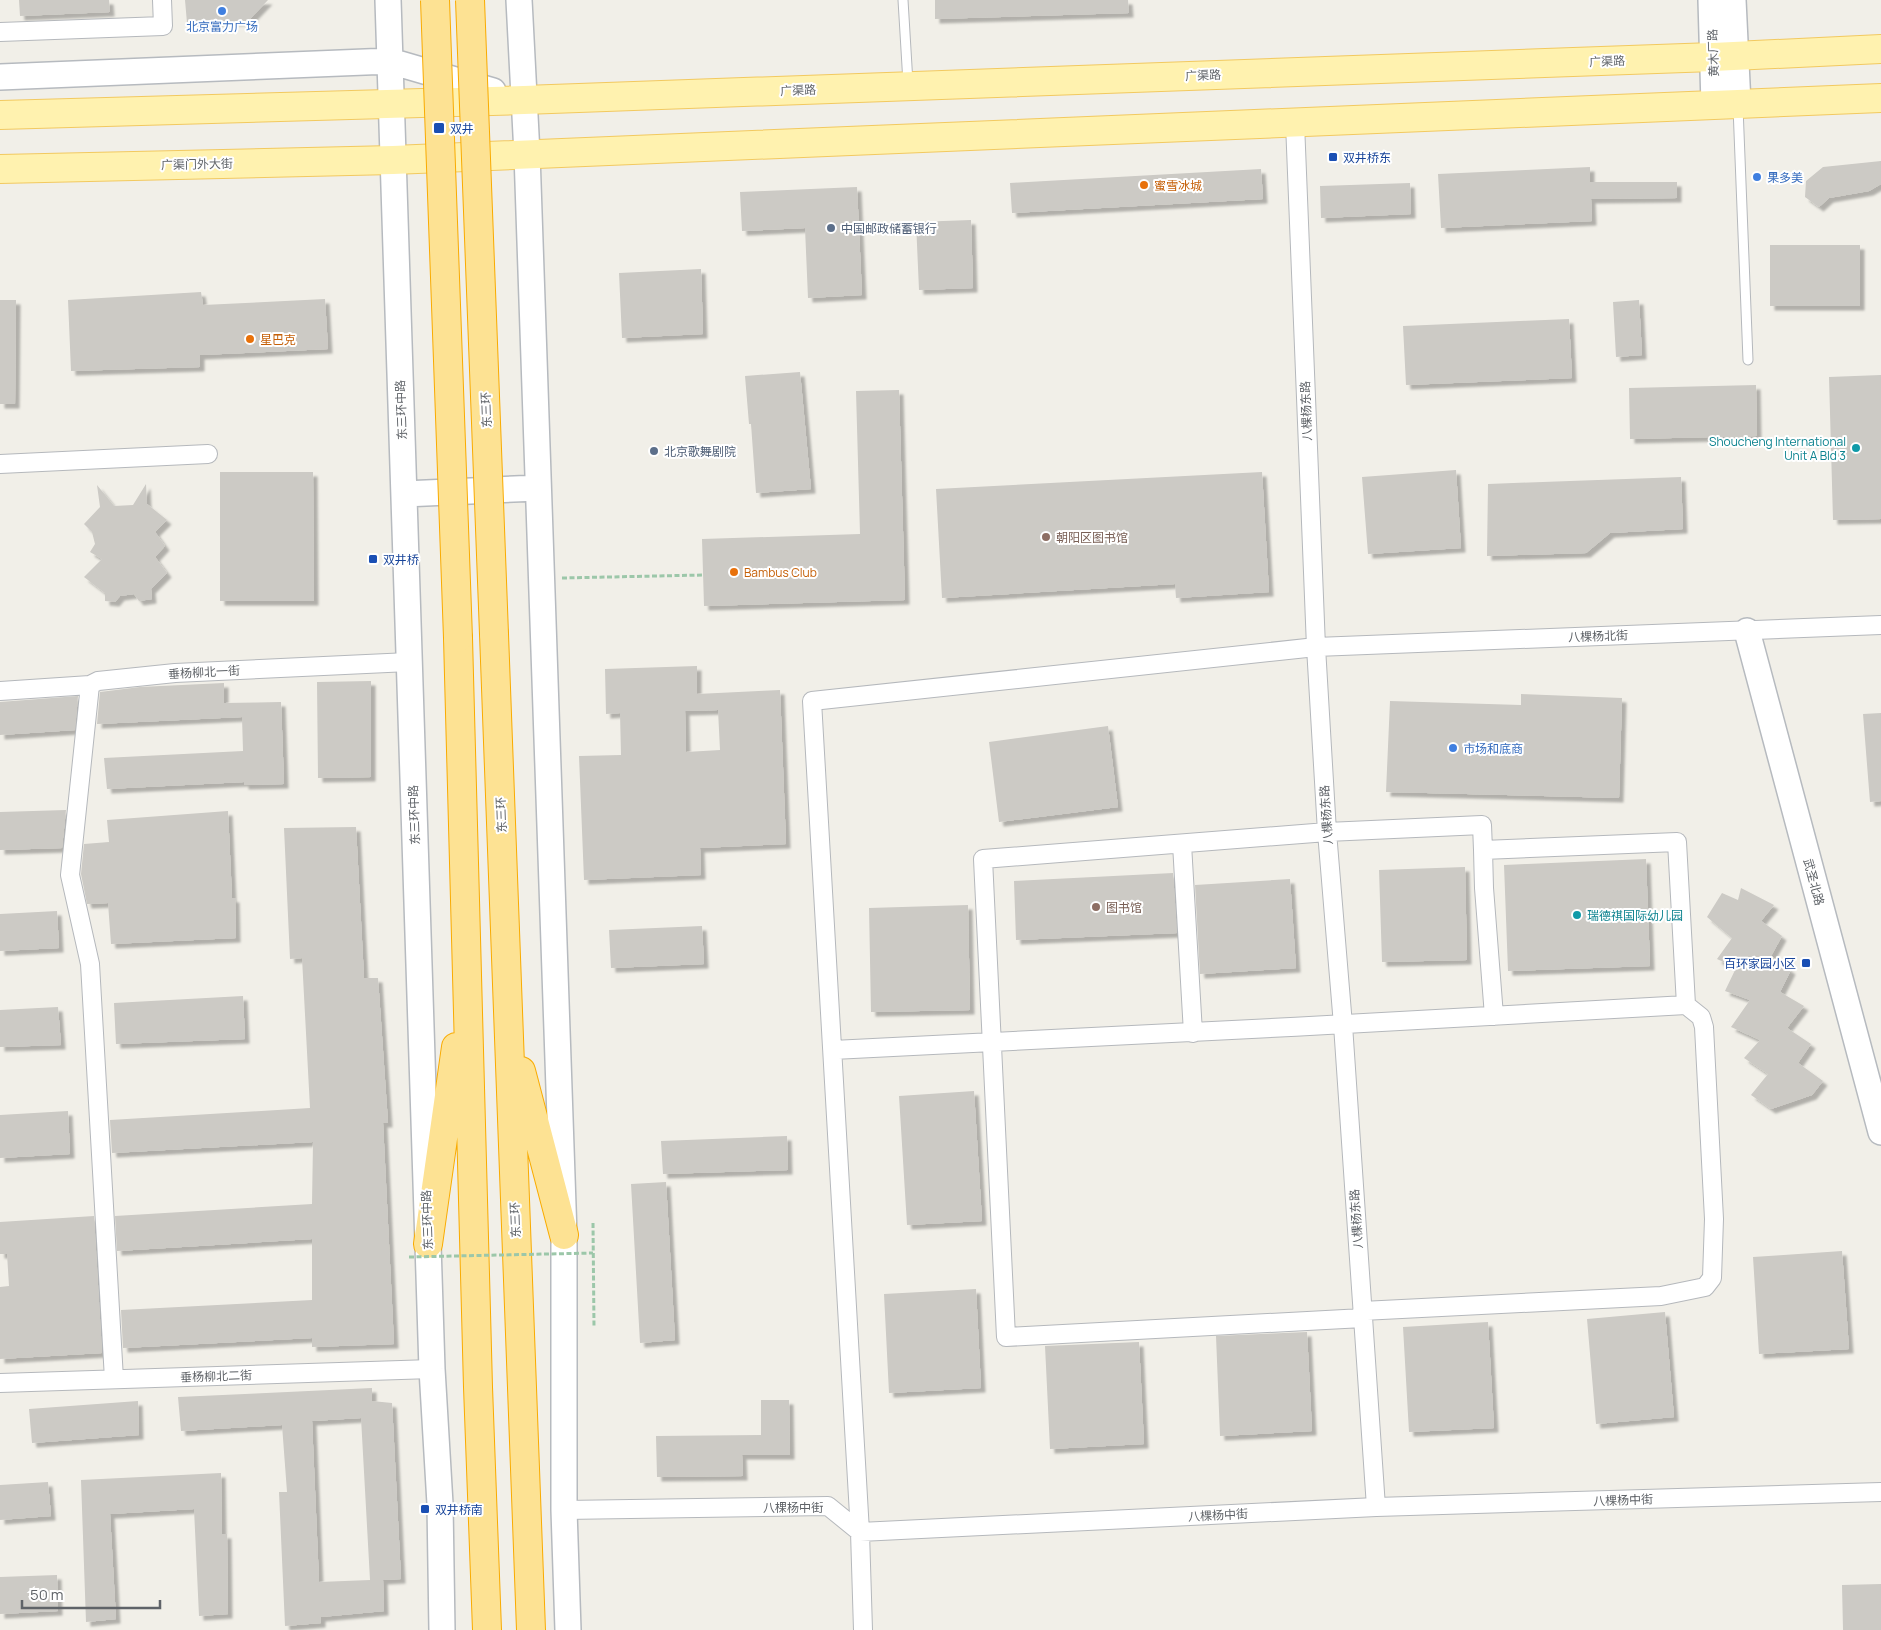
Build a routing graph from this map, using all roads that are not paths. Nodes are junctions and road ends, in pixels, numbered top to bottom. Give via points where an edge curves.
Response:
1 (162, 0) edge
2 (388, 0) edge
3 (435, 0) edge
4 (470, 0) edge
5 (520, 0) edge
6 (903, 0) edge
7 (1712, 0) edge
8 (1733, 0) edge
9 (0, 32) edge
10 (1881, 49) edge
11 (1725, 57) junction
12 (390, 61) junction
13 (0, 77) edge
14 (908, 86) junction
15 (1881, 98) edge
16 (524, 100) junction
17 (392, 104) junction
18 (1726, 105) junction
19 (7, 112) edge
20 (1295, 123) junction
21 (527, 154) junction
22 (393, 160) junction
23 (0, 169) edge
24 (1748, 360) dead end
25 (208, 454) dead end
26 (0, 464) edge
27 (538, 488) junction
28 (404, 494) junction
29 (1881, 625) edge
30 (1747, 631) junction
31 (1316, 647) junction
32 (409, 662) junction
33 (90, 685) junction
34 (0, 692) edge
35 (1327, 832) junction
36 (1182, 844) junction
37 (1483, 850) junction
38 (467, 968) junction
39 (1686, 1005) junction
40 (1494, 1016) junction
41 (508, 1021) junction
42 (1343, 1025) junction
43 (1193, 1033) junction
44 (991, 1042) junction
45 (833, 1050) junction
46 (1881, 1132) edge
47 (564, 1235) junction
48 (418, 1251) junction
49 (1363, 1315) junction
50 (432, 1369) junction
51 (114, 1379) junction
52 (0, 1383) edge
53 (1881, 1492) edge
54 (1376, 1507) junction
55 (564, 1510) junction
56 (860, 1532) junction
57 (442, 1630) edge
58 (487, 1630) edge
59 (531, 1630) edge
60 (568, 1630) edge
61 (863, 1630) edge

1 - 9 street via 163,26
2 - 12 street, 东三环中路
3 - 38 highway, bridge
4 - 41 highway, 东三环, bridge
5 - 16 street
6 - 14 lane
7 - 11 street, 黄木厂路
8 - 11 street, 黄木厂路
10 - 11 main road, 广渠路
11 - 14 main road, 广渠路
11 - 18 street, 黄木厂路
12 - 13 street
12 - 16 street
12 - 17 street, 东三环中路
14 - 16 main road, 广渠路
15 - 18 main road
16 - 17 main road, 广渠路
16 - 21 street
17 - 19 main road
17 - 22 street, 东三环中路
18 - 20 main road
18 - 24 lane
20 - 21 main road
20 - 31 street, 八棵杨东路
21 - 22 main road, 广渠门外大街
21 - 27 street
22 - 23 main road, 广渠门外大街
22 - 28 street, 东三环中路
25 - 26 street
27 - 28 street
27 - 47 street
28 - 32 street, 东三环中路
29 - 30 street, 八棵杨北街
30 - 31 street, 八棵杨北街
30 - 46 street, 武圣北路
31 - 35 street, 八棵杨东路
31 - 45 street, 八棵杨北街 via 812,701
32 - 33 street, 垂杨柳北一街 via 175,673 98,681
32 - 48 street, 东三环中路
33 - 34 street, 垂杨柳北一街
33 - 51 street via 70,875 90,964
35 - 36 street
35 - 37 street via 1482,826
35 - 42 street, 八棵杨东路
36 - 43 street
36 - 44 street via 984,859
37 - 39 street via 1677,842
37 - 40 street
38 - 48 highway
38 - 58 highway
39 - 40 street
39 - 49 street via 1701,1017 1704,1027 1714,1219 1712,1278 1705,1287 1662,1296
40 - 42 street
41 - 47 highway
41 - 59 highway, 东三环
42 - 43 street
42 - 49 street, 八棵杨东路
43 - 44 street
44 - 45 street
44 - 49 street via 1006,1336
45 - 56 street
47 - 55 street
48 - 50 street, 东三环中路
49 - 54 street, 八棵杨东路
50 - 51 street, 垂杨柳北二街
50 - 57 street, 东三环中路 via 440,1504
51 - 52 street, 垂杨柳北二街
53 - 54 street, 八棵杨中街
54 - 56 street, 八棵杨中街
55 - 56 street, 八棵杨中街 via 828,1506
55 - 60 street
56 - 61 street

